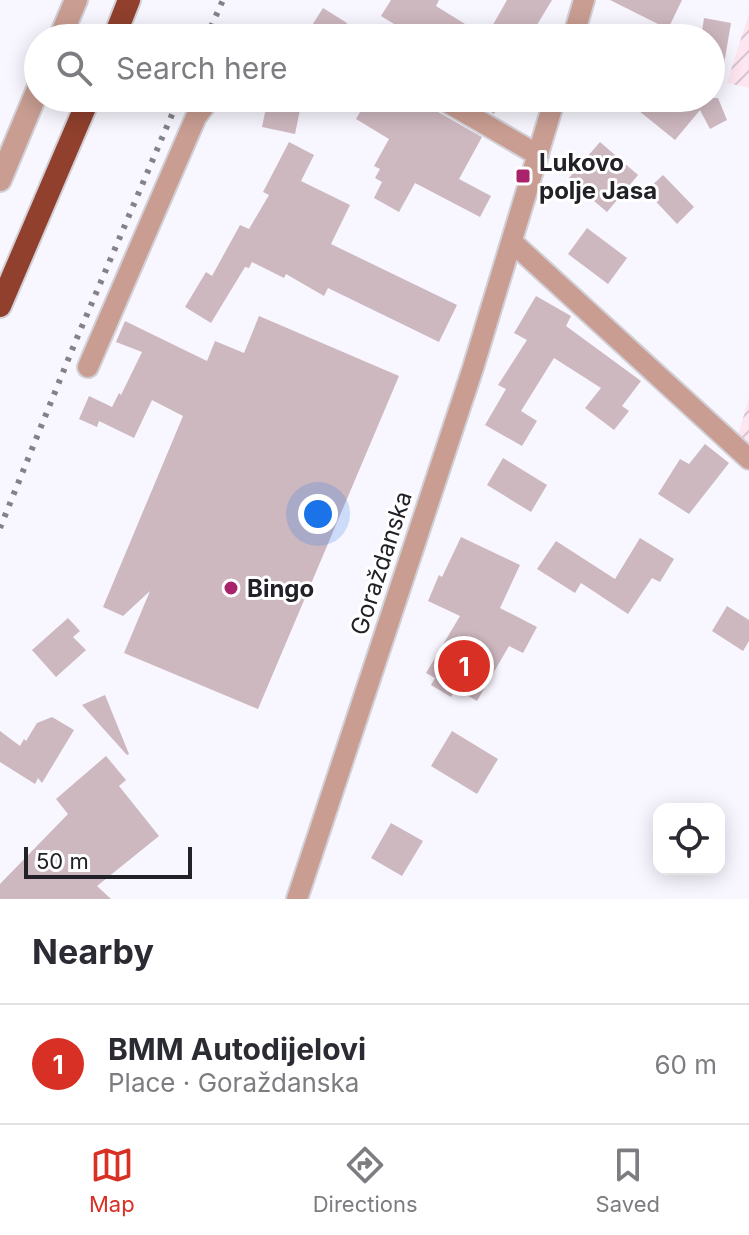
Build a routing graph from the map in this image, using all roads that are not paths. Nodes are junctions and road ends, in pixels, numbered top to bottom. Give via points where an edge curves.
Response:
1 (129, 0) edge
2 (584, 0) edge
3 (70, 2) edge
4 (64, 24) edge
5 (120, 24) edge
6 (577, 24) edge
7 (28, 112) edge
8 (83, 112) edge
9 (200, 112) edge
10 (464, 112) edge
11 (551, 112) edge
12 (538, 155) junction
13 (0, 180) edge
14 (512, 242) junction
15 (0, 306) edge
16 (88, 367) dead end
17 (749, 459) edge
18 (297, 899) edge

1 - 5 highway
2 - 6 street
3 - 4 street
7 - 13 street
8 - 15 highway
9 - 16 street
10 - 12 street
11 - 12 street, Goraždanska
12 - 14 street, Goraždanska
14 - 17 street
14 - 18 street, Goraždanska

